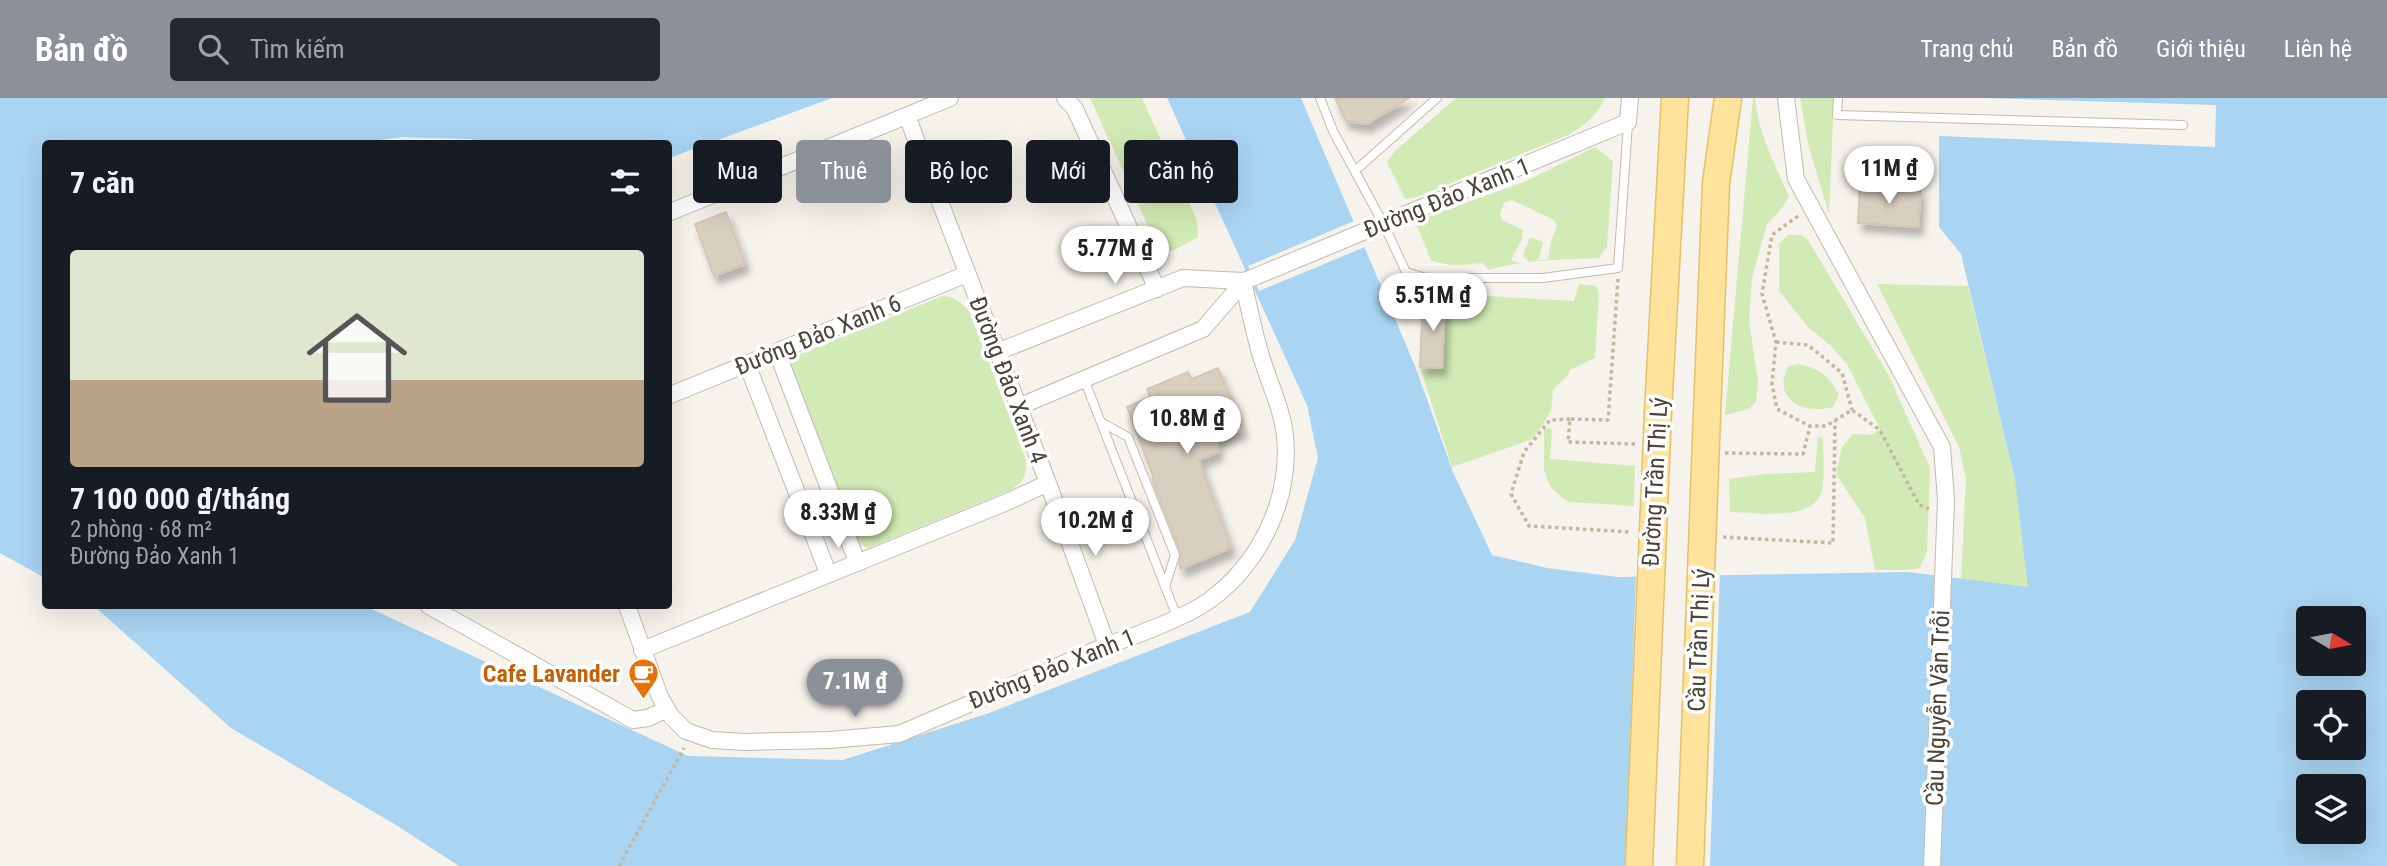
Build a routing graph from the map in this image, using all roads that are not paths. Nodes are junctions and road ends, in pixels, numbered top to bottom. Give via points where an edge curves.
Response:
1 (950, 98) edge
2 (1065, 98) edge
3 (1320, 98) edge
4 (1437, 98) edge
5 (1630, 98) edge
6 (1675, 98) edge
7 (1689, 98) edge
8 (1716, 98) edge
9 (1728, 98) edge
10 (1786, 98) edge
11 (1838, 98) edge
12 (907, 116) junction
13 (1629, 122) junction
14 (2183, 125) dead end
15 (1356, 170) junction
16 (1717, 183) junction
17 (1672, 187) junction
18 (672, 211) edge
19 (1384, 225) junction
20 (967, 274) junction
21 (1247, 279) junction
22 (1157, 289) junction
23 (777, 352) junction
24 (997, 352) junction
25 (747, 364) junction
26 (1084, 379) junction
27 (672, 394) edge
28 (1018, 407) junction
29 (1707, 414) joint
30 (1101, 422) junction
31 (1048, 483) junction
32 (857, 562) junction
33 (828, 573) junction
34 (1165, 587) junction
35 (439, 609) edge
36 (628, 609) edge
37 (1177, 617) junction
38 (1107, 645) junction
39 (642, 650) junction
40 (667, 709) junction
41 (1639, 866) edge
42 (1690, 866) edge
43 (1932, 866) edge

1 - 12 street
2 - 22 street via 1075,109
3 - 15 lane
4 - 15 lane
5 - 13 street
6 - 17 main road, Đường Trần Thị Lý
7 - 17 main road
8 - 16 main road
9 - 16 main road, Đường Trần Thị Lý
10 - 43 street, Cầu Nguyễn Văn Trỗi via 1796,179 1942,447 1946,500
11 - 14 lane via 1837,115
12 - 18 street
12 - 20 street, Đường Đảo Xanh 4
13 - 19 street, Đường Đảo Xanh 1
13 - 19 lane via 1618,268 1543,278 1426,278 1406,272
15 - 19 lane
16 - 29 main road, Đường Trần Thị Lý
17 - 41 main road, Đường Trần Thị Lý, bridge
19 - 21 street, Đường Đảo Xanh 1
20 - 23 street, Đường Đảo Xanh 6
20 - 24 street, Đường Đảo Xanh 4
21 - 22 street, Đường Đảo Xanh 1 via 1183,278
21 - 26 street, Đường Đảo Xanh 1 via 1203,329
21 - 37 street, Đường Đảo Xanh 1 via 1262,359 1285,434 1281,493 1270,527 1249,561 1209,601
22 - 24 street, Đường Đảo Xanh 1
23 - 25 street, Đường Đảo Xanh 6
23 - 32 street
24 - 28 street, Đường Đảo Xanh 4
25 - 27 street, Đường Đảo Xanh 6
25 - 33 street
26 - 28 street, Đường Đảo Xanh 1
26 - 30 lane
28 - 31 street, Đường Đảo Xanh 4
29 - 42 main road, Cầu Trần Thị Lý, bridge
30 - 34 lane
30 - 34 lane via 1128,436 1175,555
31 - 32 street
31 - 38 street, Đường Đảo Xanh 4
32 - 33 street
33 - 39 street
34 - 37 lane
35 - 40 street via 633,720
36 - 39 street
37 - 38 street, Đường Đảo Xanh 1
38 - 40 street, Đường Đảo Xanh 1 via 899,734 830,740 712,740 686,731
39 - 40 street

